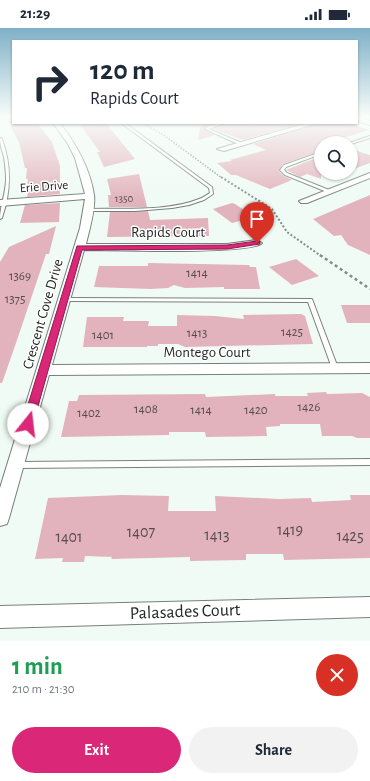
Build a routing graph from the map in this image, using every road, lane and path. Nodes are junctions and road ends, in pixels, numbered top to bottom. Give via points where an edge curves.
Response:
1 (3, 145) edge
2 (72, 145) edge
3 (152, 145) edge
4 (177, 145) edge
5 (239, 145) edge
6 (221, 149) dead end
7 (314, 155) edge
8 (370, 175) edge
9 (328, 191) junction
10 (90, 196) junction
11 (304, 201) dead end
12 (3, 203) edge
13 (88, 210) junction
14 (0, 218) edge
15 (257, 243) dead end
16 (79, 247) junction
17 (370, 289) edge
18 (64, 300) junction
19 (334, 368) junction
20 (370, 368) edge
21 (43, 370) junction
22 (370, 462) edge
23 (16, 465) junction
24 (0, 518) edge
25 (370, 607) edge
26 (0, 617) edge

1 - 12 lane via 8,170
2 - 10 street, Crescent Cove Drive
3 - 13 lane via 211,188 212,193 191,203 176,206
4 - 17 path via 233,186 272,209 286,232
5 - 6 street
7 - 9 lane via 284,166 282,170
8 - 9 street
9 - 11 street
10 - 12 street, Erie Drive
10 - 13 street, Crescent Cove Drive
12 - 14 lane
13 - 16 street, Crescent Cove Drive
15 - 16 street, Rapids Court via 227,247
16 - 18 street, Crescent Cove Drive
18 - 19 lane via 310,300
18 - 21 street, Crescent Cove Drive
19 - 20 street, Montego Court
19 - 21 street, Montego Court
21 - 23 street, Crescent Cove Drive
22 - 23 lane
23 - 24 street, Crescent Cove Drive
25 - 26 street, Palasades Court

